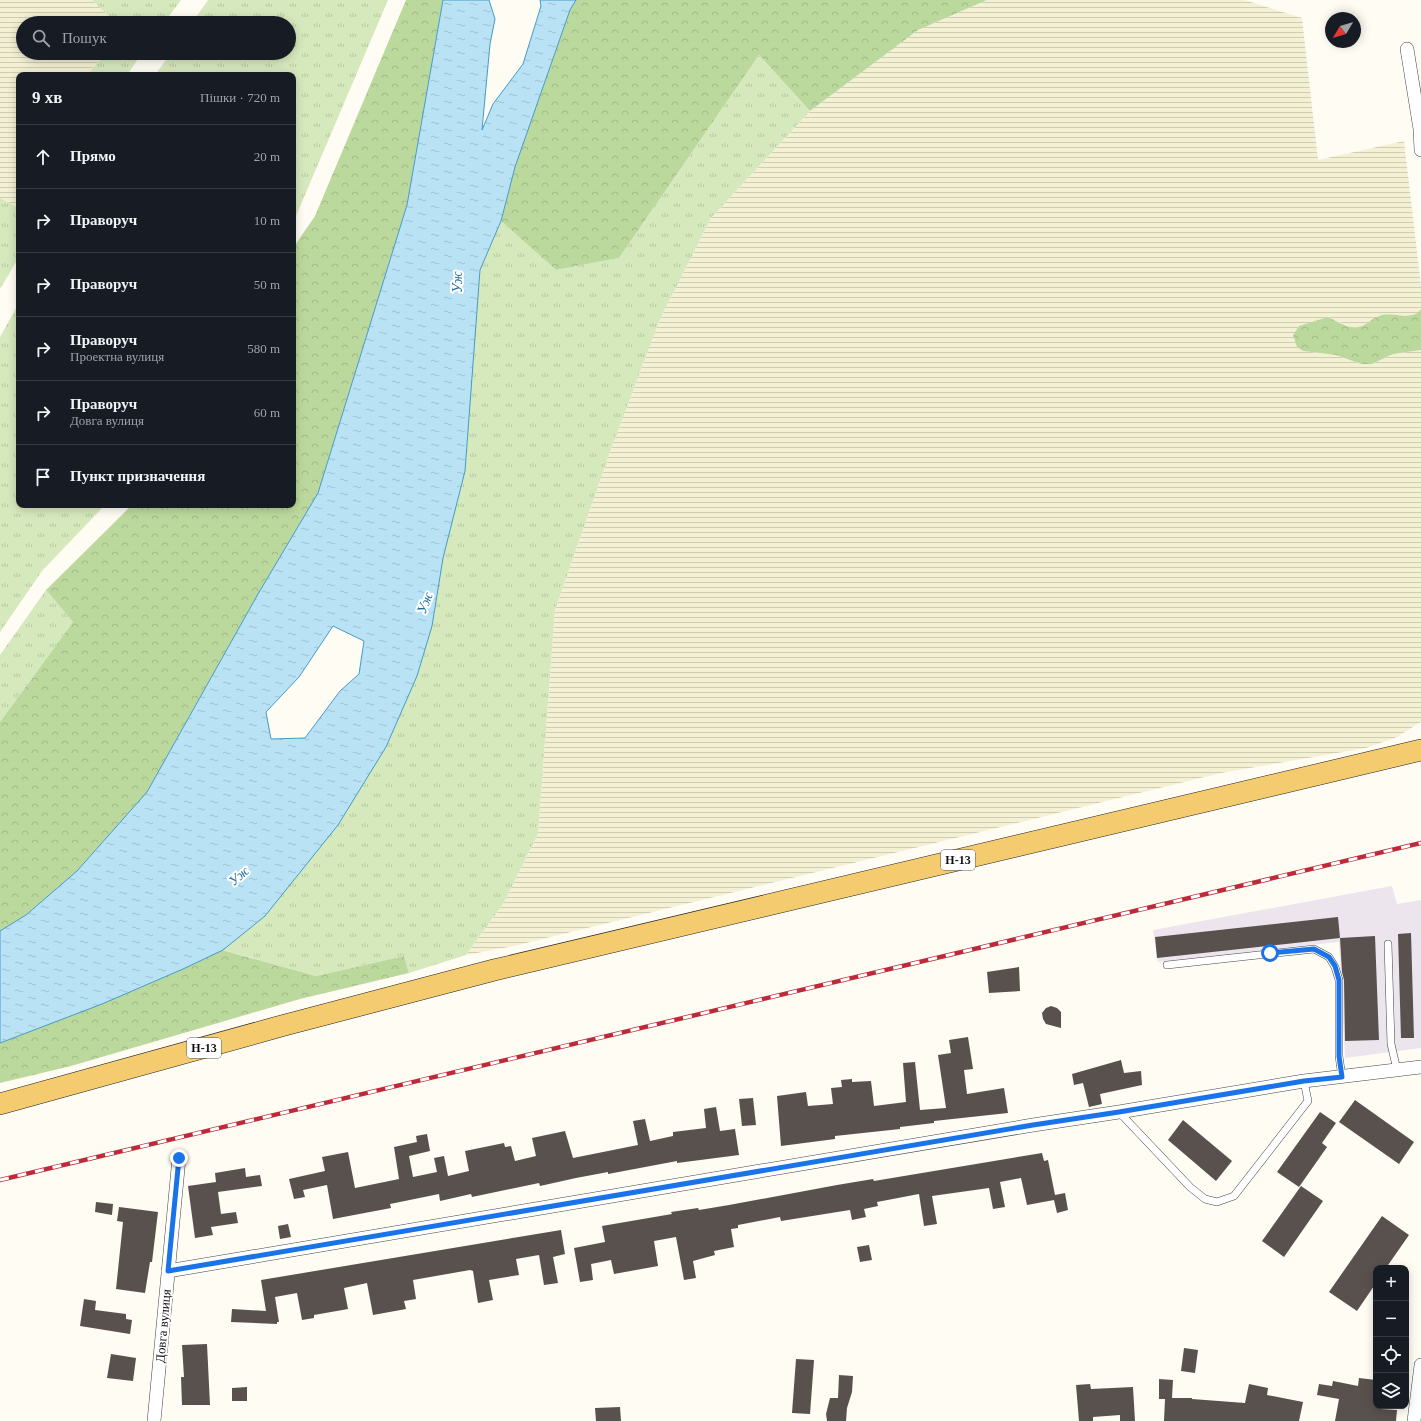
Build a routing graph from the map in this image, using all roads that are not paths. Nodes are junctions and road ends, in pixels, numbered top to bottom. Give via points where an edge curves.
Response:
1 (1407, 49) dead end
2 (1421, 150) edge
3 (1421, 750) edge
4 (1388, 944) dead end
5 (1167, 965) dead end
6 (1421, 1066) edge
7 (1398, 1070) junction
8 (1342, 1077) junction
9 (1304, 1081) junction
10 (0, 1104) edge
11 (1119, 1112) junction
12 (179, 1158) dead end
13 (168, 1271) junction
14 (1421, 1365) edge
15 (154, 1421) edge
16 (1414, 1421) edge

1 - 2 street
3 - 10 main road, Н-13 via 494,970
4 - 7 lane via 1391,1044
5 - 8 lane via 1314,949 1323,952 1335,966 1339,980 1339,1056
6 - 7 street
7 - 8 street
8 - 9 street
9 - 11 street
9 - 11 lane via 1308,1101 1234,1196 1217,1202 1205,1199 1190,1187
11 - 13 street via 640,1190
12 - 13 street, Довга вулиця
13 - 15 street, Довга вулиця
14 - 16 street

